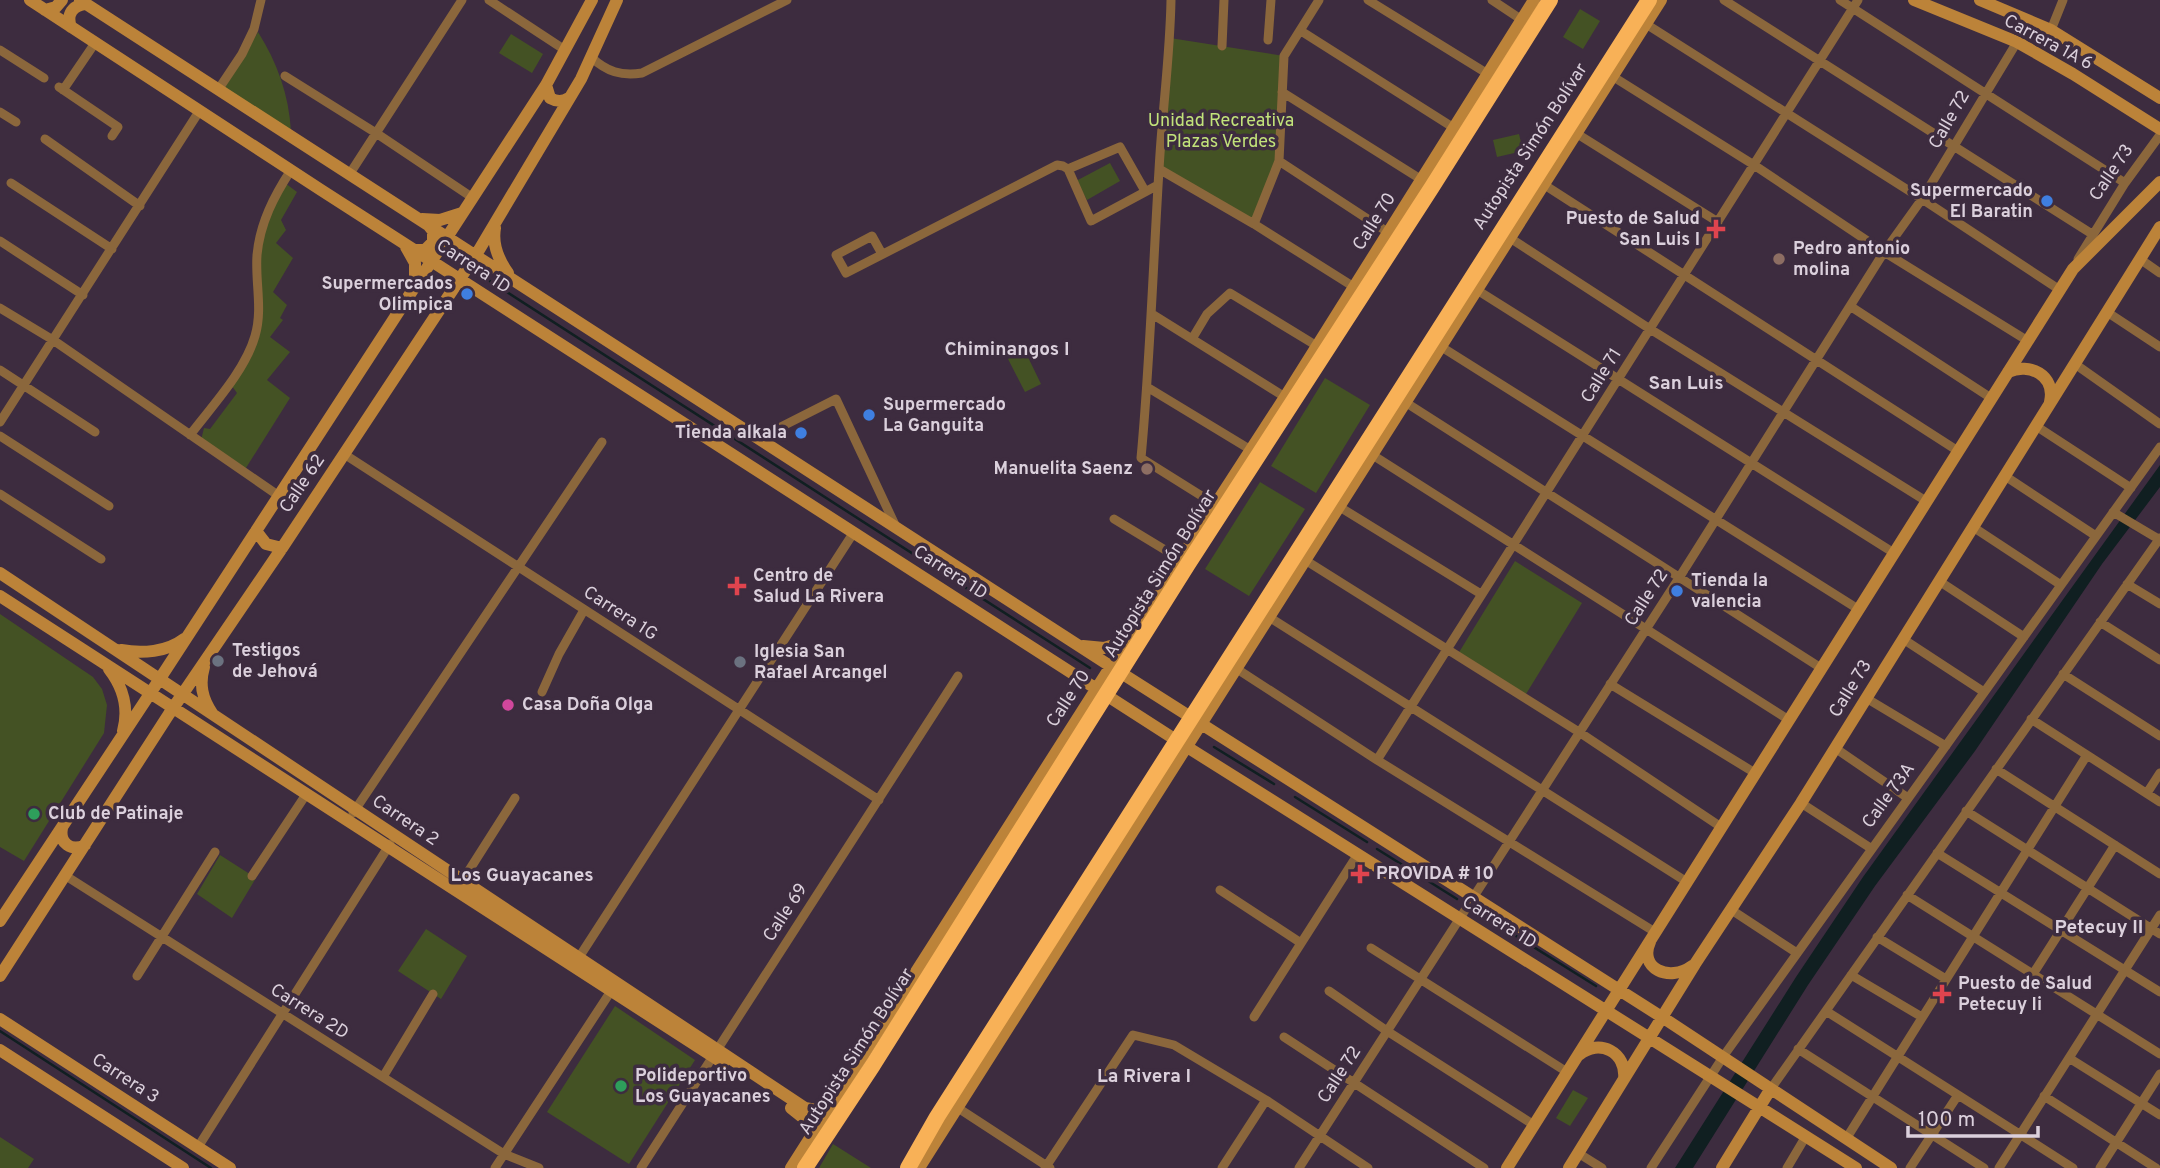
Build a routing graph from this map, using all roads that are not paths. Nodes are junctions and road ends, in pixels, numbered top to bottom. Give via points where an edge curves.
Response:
1 (30, 0) edge
2 (62, 0) edge
3 (261, 0) edge
4 (462, 0) edge
5 (489, 0) edge
6 (592, 0) edge
7 (617, 0) edge
8 (788, 0) edge
9 (1171, 0) edge
10 (1224, 0) edge
11 (1271, 0) edge
12 (1319, 0) edge
13 (1368, 0) edge
14 (1492, 0) edge
15 (1534, 0) edge
16 (1550, 0) edge
17 (1649, 0) edge
18 (1661, 0) edge
19 (1724, 0) edge
20 (1840, 0) edge
21 (1914, 0) edge
22 (1980, 0) edge
23 (2063, 0) edge
24 (83, 2) edge
25 (1856, 4) edge
26 (46, 10) junction
27 (1522, 20) junction
28 (1646, 24) junction
29 (71, 27) junction
30 (2051, 30) junction
31 (1301, 31) junction
32 (1268, 40) dead end
33 (2017, 42) junction
34 (95, 43) junction
35 (1222, 46) dead end
36 (0, 50) edge
37 (565, 50) junction
38 (591, 57) junction
39 (1820, 61) junction
40 (285, 76) dead end
41 (1612, 76) junction
42 (44, 78) dead end
43 (1493, 78) junction
44 (546, 85) junction
45 (218, 90) junction
46 (1282, 92) junction
47 (1985, 92) junction
48 (569, 99) junction
49 (2160, 99) edge
50 (200, 110) junction
51 (0, 112) edge
52 (1787, 113) junction
53 (16, 122) dead end
54 (1454, 128) junction
55 (1572, 130) junction
56 (115, 132) dead end
57 (2160, 132) edge
58 (376, 133) junction
59 (45, 139) dead end
60 (1954, 146) junction
61 (1279, 161) junction
62 (1754, 165) junction
63 (1068, 169) junction
64 (1159, 169) junction
65 (291, 170) junction
66 (349, 175) junction
67 (1422, 180) junction
68 (2160, 182) edge
69 (11, 183) dead end
70 (2125, 183) junction
71 (1543, 184) junction
72 (1158, 185) junction
73 (1145, 191) junction
74 (473, 198) junction
75 (1922, 199) junction
76 (140, 206) junction
77 (464, 212) junction
78 (415, 217) junction
79 (1718, 222) junction
80 (495, 224) junction
81 (1254, 225) junction
82 (429, 226) junction
83 (2160, 227) edge
84 (1389, 233) junction
85 (2092, 234) junction
86 (447, 238) junction
87 (1510, 238) junction
88 (0, 241) edge
89 (403, 242) junction
90 (112, 249) junction
91 (414, 250) junction
92 (1884, 252) junction
93 (882, 254) junction
94 (475, 256) junction
95 (2140, 259) junction
96 (432, 261) junction
97 (2073, 269) junction
98 (2160, 273) edge
99 (1684, 275) junction
100 (513, 278) junction
101 (460, 279) junction
102 (415, 287) junction
103 (1354, 287) junction
104 (1477, 290) junction
105 (2060, 290) junction
106 (480, 292) junction
107 (83, 295) junction
108 (446, 300) junction
109 (1850, 306) junction
110 (0, 308) edge
111 (2107, 312) junction
112 (1152, 314) junction
113 (1650, 329) junction
114 (1192, 339) junction
115 (53, 341) junction
116 (2028, 341) junction
117 (1317, 346) junction
118 (1440, 346) junction
119 (2160, 347) edge
120 (1816, 360) junction
121 (2075, 364) junction
122 (0, 370) edge
123 (2008, 372) junction
124 (1618, 379) junction
125 (23, 385) junction
126 (1147, 387) junction
127 (1285, 397) junction
128 (1991, 398) junction
129 (1405, 402) junction
130 (2049, 405) junction
131 (1783, 413) junction
132 (0, 422) edge
133 (2160, 424) edge
134 (2036, 426) junction
135 (95, 432) dead end
136 (190, 435) junction
137 (0, 436) edge
138 (1582, 436) junction
139 (759, 438) junction
140 (603, 442) dead end
141 (2160, 447) edge
142 (1251, 450) junction
143 (1958, 451) junction
144 (344, 454) junction
145 (1371, 454) junction
146 (1751, 463) junction
147 (2005, 476) junction
148 (2131, 488) junction
149 (1546, 492) junction
150 (0, 494) edge
151 (279, 496) junction
152 (1926, 501) junction
153 (885, 502) junction
154 (109, 506) dead end
155 (1338, 506) junction
156 (1220, 507) junction
157 (870, 510) junction
158 (2115, 514) junction
159 (1114, 519) dead end
160 (1716, 520) junction
161 (896, 527) junction
162 (1973, 527) junction
163 (256, 531) junction
164 (854, 532) junction
165 (2096, 536) junction
166 (2158, 538) edge
167 (1513, 545) junction
168 (282, 548) junction
169 (1894, 553) junction
170 (1300, 557) junction
171 (101, 559) dead end
172 (1180, 559) junction
173 (518, 567) junction
174 (0, 573) edge
175 (1679, 578) junction
176 (1939, 581) junction
177 (15, 583) junction
178 (2127, 584) junction
179 (2061, 585) junction
180 (1481, 594) junction
181 (3, 598) edge
182 (2160, 604) edge
183 (1858, 609) junction
184 (584, 610) junction
185 (1269, 617) junction
186 (2101, 622) junction
187 (1646, 629) junction
188 (187, 636) junction
189 (2024, 637) junction
190 (1903, 639) junction
191 (1073, 641) junction
192 (1127, 641) junction
193 (116, 649) junction
194 (1447, 649) junction
195 (207, 659) junction
196 (2160, 660) edge
197 (104, 664) junction
198 (1821, 668) junction
199 (1116, 669) junction
200 (1237, 669) junction
201 (2063, 674) junction
202 (958, 676) dead end
203 (160, 679) junction
204 (1610, 684) junction
205 (542, 692) dead end
206 (1102, 692) junction
207 (1984, 692) junction
208 (150, 694) junction
209 (183, 695) junction
210 (1866, 698) junction
211 (173, 708) junction
212 (1410, 708) junction
213 (739, 709) junction
214 (214, 716) junction
215 (2031, 719) junction
216 (1197, 720) junction
217 (1788, 720) junction
218 (198, 723) junction
219 (1079, 726) junction
220 (1579, 732) junction
221 (121, 736) junction
222 (156, 736) junction
223 (2160, 736) edge
224 (1182, 743) junction
225 (1945, 746) junction
226 (1835, 748) junction
227 (2087, 755) junction
228 (1377, 760) junction
229 (1996, 769) junction
230 (2160, 773) edge
231 (1755, 774) junction
232 (1541, 791) junction
233 (307, 793) junction
234 (2147, 793) junction
235 (515, 798) dead end
236 (1908, 798) junction
237 (878, 800) junction
238 (2160, 802) edge
239 (1801, 803) junction
240 (2054, 807) junction
241 (1141, 809) junction
242 (1966, 811) junction
243 (352, 815) junction
244 (62, 827) junction
245 (1721, 827) junction
246 (392, 841) junction
247 (1509, 842) junction
248 (86, 845) junction
249 (2115, 845) junction
250 (1871, 849) junction
251 (2027, 850) junction
252 (215, 852) dead end
253 (1937, 853) junction
254 (1358, 854) junction
255 (2160, 874) edge
256 (66, 876) junction
257 (252, 876) dead end
258 (1687, 882) junction
259 (459, 885) junction
260 (2087, 888) junction
261 (1220, 890) dead end
262 (2000, 893) junction
263 (1907, 895) junction
264 (1473, 897) junction
265 (1730, 909) junction
266 (2160, 915) edge
267 (1459, 918) junction
268 (0, 921) edge
269 (2151, 929) junction
270 (2060, 931) junction
271 (2160, 934) edge
272 (1653, 935) junction
273 (1973, 936) junction
274 (162, 937) junction
275 (1877, 937) junction
276 (1301, 943) junction
277 (1371, 948) dead end
278 (1797, 953) junction
279 (576, 962) junction
280 (1695, 964) junction
281 (2124, 970) junction
282 (2033, 974) junction
283 (1851, 975) junction
284 (0, 976) edge
285 (137, 976) dead end
286 (1420, 978) junction
287 (1946, 979) junction
288 (614, 987) junction
289 (1619, 990) junction
290 (1329, 991) dead end
291 (2160, 992) edge
292 (433, 994) dead end
293 (1606, 1010) junction
294 (1826, 1011) junction
295 (283, 1013) junction
296 (2097, 1014) junction
297 (1254, 1017) dead end
298 (1662, 1017) junction
299 (1922, 1017) junction
300 (0, 1019) edge
301 (1387, 1031) junction
302 (1284, 1037) dead end
303 (1649, 1038) junction
304 (888, 1042) junction
305 (867, 1047) junction
306 (1798, 1049) junction
307 (0, 1051) edge
308 (715, 1053) junction
309 (2160, 1054) edge
310 (1578, 1056) junction
311 (1898, 1056) junction
312 (1723, 1057) junction
313 (2069, 1058) junction
314 (873, 1065) junction
315 (1567, 1072) junction
316 (2160, 1074) edge
317 (1710, 1076) junction
318 (383, 1077) junction
319 (1353, 1082) junction
320 (1623, 1083) junction
321 (1765, 1086) junction
322 (1958, 1095) junction
323 (1872, 1096) junction
324 (2044, 1097) junction
325 (1266, 1100) junction
326 (1788, 1102) junction
327 (2142, 1103) junction
328 (1760, 1107) junction
329 (830, 1108) junction
330 (958, 1108) junction
331 (2160, 1115) edge
332 (1778, 1118) junction
333 (1534, 1125) junction
334 (1933, 1134) junction
335 (2020, 1134) junction
336 (812, 1135) junction
337 (1319, 1136) junction
338 (1806, 1136) junction
339 (1846, 1139) junction
340 (2117, 1142) junction
341 (198, 1147) junction
342 (1578, 1153) junction
343 (504, 1154) junction
344 (916, 1166) edge
345 (1849, 1166) edge
346 (181, 1167) edge
347 (1047, 1167) edge
348 (230, 1168) edge
349 (495, 1168) edge
350 (538, 1168) edge
351 (641, 1168) edge
352 (791, 1168) edge
353 (805, 1168) edge
354 (1222, 1168) edge
355 (1299, 1168) edge
356 (1368, 1168) edge
357 (1484, 1168) edge
358 (1507, 1168) edge
359 (1569, 1168) edge
360 (1602, 1168) edge
361 (1651, 1168) edge
362 (1722, 1168) edge
363 (1787, 1168) edge
364 (1891, 1168) edge
365 (1910, 1168) edge
366 (1984, 1168) edge
367 (1998, 1168) edge
368 (2073, 1168) edge
369 (2100, 1168) edge
370 (2157, 1168) edge

1 - 26 street, Carrera 1D
2 - 26 street
3 - 45 street via 254,29
4 - 58 street
5 - 37 street
6 - 37 street, Calle 62
7 - 38 street, Calle 62
8 - 38 street via 642,73 608,70
9 - 64 street
10 - 35 street
11 - 32 street
12 - 31 street
13 - 43 street
14 - 27 street
15 - 27 street, Calle 70
16 - 43 highway, Autopista Simón Bolívar
17 - 55 highway, Autopista Simón Bolívar
18 - 28 street
19 - 39 street
20 - 25 street
21 - 33 street, Carrera 1A 6
22 - 30 street, Carrera 1A 6
23 - 30 street
24 - 29 street via 71,10
24 - 45 street, Carrera 1D
25 - 39 street, Calle 71
25 - 47 street
26 - 29 street, Carrera 1D
27 - 43 street, Calle 70
28 - 41 street
28 - 52 street
29 - 34 street, Carrera 1D
30 - 49 street, Carrera 1A 6
31 - 46 street via 1284,56
31 - 54 street
33 - 47 street, Calle 72
33 - 57 street, Carrera 1A 6
34 - 50 street, Carrera 1D
34 - 56 street via 61,89
36 - 42 street
37 - 44 street, Calle 62
38 - 48 street, Calle 62
39 - 52 street, Calle 71
39 - 60 street
40 - 58 street
41 - 55 street
41 - 62 street
43 - 54 street, Calle 70
43 - 156 highway, Autopista Simón Bolívar
44 - 48 street via 551,98
44 - 74 street, Calle 62
45 - 66 street, Carrera 1D
46 - 61 street
46 - 67 street
47 - 60 street, Calle 72
47 - 70 street
48 - 80 street, Calle 62
50 - 65 street, Carrera 1D
50 - 76 street
51 - 53 street
52 - 62 street, Calle 71
52 - 75 street
54 - 67 street, Calle 70
55 - 71 street
55 - 79 street
55 - 170 highway, Autopista Simón Bolívar
57 - 70 street, Calle 73
58 - 66 street
58 - 74 street
59 - 76 street
60 - 75 street, Calle 72
60 - 85 street
61 - 81 street
61 - 84 street
62 - 79 street, Calle 71
62 - 92 street
63 - 73 street via 1120,147
63 - 73 street via 1091,221
63 - 93 street via 1057,165
64 - 72 street
64 - 81 street
65 - 89 street, Carrera 1D
65 - 136 street via 263,225 257,256 259,304 254,339 245,359
66 - 78 street, Carrera 1D
67 - 84 street, Calle 70
68 - 97 street, Calle 73
69 - 90 street
70 - 85 street, Calle 73
71 - 87 street
71 - 99 street
72 - 73 street
72 - 112 street
74 - 77 street, Calle 62
75 - 92 street, Calle 72
75 - 105 street
76 - 90 street
77 - 78 street via 440,220
77 - 86 street, Calle 62
78 - 82 street, Carrera 1D
79 - 99 street, Calle 71
80 - 94 street, Calle 62
80 - 100 street via 495,250
81 - 103 street
82 - 86 street, Carrera 1D
82 - 91 street via 433,242 425,250
83 - 95 street, Calle 73
84 - 103 street, Calle 70
85 - 97 street, Calle 73
86 - 94 street, Carrera 1D
86 - 96 street, Calle 62
87 - 104 street
87 - 113 street
88 - 107 street
89 - 91 street, Carrera 1D
89 - 102 street via 415,263
90 - 107 street
91 - 96 street, Carrera 1D
92 - 109 street, Calle 72
92 - 116 street
93 - 93 street via 846,273 836,255 872,236
94 - 100 street, Carrera 1D
94 - 101 street, Calle 62
95 - 98 street
95 - 111 street, Calle 73
96 - 101 street, Carrera 1D
96 - 102 street, Calle 62
97 - 105 street, Calle 73
99 - 113 street, Calle 71
99 - 120 street
100 - 139 street, Carrera 1D
101 - 106 street, Carrera 1D
101 - 108 street, Calle 62
102 - 151 street, Calle 62
103 - 117 street, Calle 70
104 - 118 street
104 - 124 street
105 - 116 street, Calle 73
106 - 108 street
106 - 164 street, Carrera 1D
107 - 115 street
108 - 144 street, Calle 62
109 - 120 street, Calle 72
109 - 128 street
110 - 115 street
111 - 119 street
111 - 121 street, Calle 73
112 - 114 street
112 - 126 street
113 - 124 street, Calle 71
113 - 131 street
114 - 117 street via 1207,314 1230,293
114 - 127 street
115 - 125 street
115 - 136 street
116 - 123 street, Calle 73
117 - 127 street, Calle 70
118 - 129 street
118 - 138 street
120 - 131 street, Calle 72
120 - 143 street
121 - 130 street, Calle 73
121 - 133 street
122 - 125 street
123 - 128 street, Calle 73
123 - 130 street via 2030,368 2044,376 2051,390
124 - 138 street, Calle 71
124 - 146 street
125 - 132 street
125 - 135 street
126 - 142 street
126 - 156 street via 1142,458
127 - 142 street, Calle 70
128 - 143 street, Calle 73
129 - 145 street
129 - 149 street
130 - 134 street, Calle 73
131 - 146 street, Calle 72
131 - 152 street
134 - 147 street, Calle 73
134 - 148 street
136 - 151 street
137 - 154 street
138 - 149 street, Calle 71
138 - 160 street
139 - 153 street via 836,399
139 - 157 street, Carrera 1D
140 - 173 street
141 - 148 street, Calle 73A
142 - 156 street, Calle 70
143 - 152 street, Calle 73
144 - 168 street, Calle 62
144 - 173 street, Carrera 1G
145 - 155 street
145 - 167 street
146 - 160 street, Calle 72
146 - 169 street
147 - 162 street, Calle 73
147 - 165 street
148 - 158 street, Calle 73A
149 - 167 street, Calle 71
149 - 175 street
150 - 171 street
151 - 163 street, Calle 62
152 - 169 street, Calle 73
153 - 157 street
153 - 161 street
155 - 170 street
155 - 180 street
156 - 172 street, Calle 70
156 - 199 highway, Autopista Simón Bolívar
157 - 161 street, Carrera 1D
158 - 165 street, Calle 73A
158 - 166 street
159 - 172 street
160 - 175 street, Calle 72
160 - 183 street
161 - 191 street, Carrera 1D
162 - 176 street, Calle 73
162 - 179 street
163 - 168 street via 266,544
163 - 188 street, Calle 62
164 - 206 street, Carrera 1D
164 - 213 street
165 - 179 street, Calle 73A
166 - 178 street
167 - 180 street, Calle 71
167 - 187 street
168 - 195 street, Calle 62
169 - 183 street, Calle 73
170 - 185 street
170 - 194 street
170 - 216 highway, Autopista Simón Bolívar
172 - 192 street, Calle 70
173 - 184 street, Carrera 1G
173 - 243 street
174 - 177 street, Carrera 2
175 - 187 street, Calle 72
175 - 198 street
176 - 189 street
176 - 190 street, Calle 73
177 - 181 street
177 - 193 street, Carrera 2
178 - 182 street
178 - 186 street
179 - 189 street, Calle 73A
180 - 194 street, Calle 71
181 - 197 street, Carrera 2
183 - 198 street, Calle 73
184 - 205 street
184 - 213 street, Carrera 1G
185 - 200 street
185 - 212 street
186 - 196 street
186 - 201 street
187 - 204 street, Calle 72
187 - 217 street
188 - 193 street via 154,651
188 - 203 street, Calle 62
189 - 207 street, Calle 73A
190 - 207 street
190 - 210 street, Calle 73
191 - 192 street via 1104,648
191 - 199 street, Carrera 1D
192 - 199 street, Calle 70
193 - 203 street, Carrera 2
194 - 212 street, Calle 71
194 - 220 street
195 - 209 street, Calle 62
195 - 214 street via 201,684
197 - 208 street, Carrera 2
197 - 221 street via 125,703
198 - 217 street, Calle 73
199 - 206 highway, Autopista Simón Bolívar
199 - 216 street, Carrera 1D
200 - 216 street
200 - 228 street
201 - 215 street
201 - 223 street
202 - 237 street, Calle 69
203 - 208 street, Calle 62
203 - 209 street, Carrera 2
204 - 220 street, Calle 72
204 - 231 street
206 - 219 highway, Autopista Simón Bolívar
206 - 224 street, Carrera 1D
207 - 225 street, Calle 73A
208 - 211 street, Carrera 2
208 - 221 street, Calle 62
209 - 211 street, Calle 62
209 - 214 street, Carrera 2
210 - 225 street
210 - 226 street, Calle 73
211 - 218 street, Carrera 2
211 - 222 street, Calle 62
212 - 228 street, Calle 71
212 - 232 street
213 - 237 street, Carrera 1G
213 - 279 street
214 - 243 street, Carrera 2
215 - 227 street
215 - 229 street
216 - 224 highway, Autopista Simón Bolívar
216 - 264 street, Carrera 1D
217 - 231 street, Calle 73
218 - 222 street via 177,722
218 - 233 street, Carrera 2
219 - 304 highway, Autopista Simón Bolívar
219 - 305 street, Calle 70
220 - 232 street, Calle 72
220 - 245 street
221 - 244 street, Calle 62
222 - 248 street, Calle 62
224 - 241 highway, Autopista Simón Bolívar
224 - 254 street, Carrera 1D
225 - 236 street, Calle 73A
226 - 236 street
226 - 239 street, Calle 73
227 - 234 street
227 - 240 street
228 - 247 street
229 - 240 street
229 - 242 street
230 - 234 street
231 - 245 street, Calle 73
232 - 247 street, Calle 72
232 - 258 street
233 - 243 street, Carrera 2
233 - 257 street
234 - 238 street
235 - 259 street
236 - 250 street, Calle 73A
237 - 308 street, Calle 69
239 - 250 street
239 - 265 street, Calle 73
240 - 249 street
240 - 251 street
241 - 330 street
241 - 344 highway, Autopista Simón Bolívar via 937,1117
242 - 251 street
242 - 253 street
243 - 246 street, Carrera 2
244 - 248 street via 67,845
244 - 268 street, Calle 62
245 - 258 street, Calle 73
246 - 259 street, Carrera 2
246 - 295 street
247 - 264 street, Calle 72
247 - 272 street
248 - 256 street, Calle 62
249 - 255 street
249 - 260 street
250 - 278 street, Calle 73A
251 - 260 street
251 - 262 street
252 - 274 street
253 - 262 street
253 - 263 street
254 - 267 street, Carrera 1D
254 - 276 street
256 - 274 street, Carrera 2D
256 - 284 street, Calle 62
258 - 272 street, Calle 73
259 - 279 street, Carrera 2
260 - 269 street
260 - 270 street
261 - 276 street
262 - 270 street
262 - 273 street
263 - 273 street
263 - 275 street
264 - 267 street, Calle 72
264 - 289 street, Carrera 1D
265 - 278 street
265 - 280 street, Calle 73
266 - 269 street
267 - 286 street, Calle 72
267 - 293 street, Carrera 1D
269 - 271 street
269 - 281 street
270 - 281 street
270 - 282 street
272 - 280 street via 1648,956 1659,971 1678,974
272 - 289 street, Calle 73
273 - 282 street
273 - 287 street
274 - 285 street
274 - 295 street, Carrera 2D
275 - 283 street
275 - 287 street
276 - 297 street
277 - 286 street
278 - 312 street, Calle 73A
279 - 288 street, Carrera 2
280 - 298 street, Calle 73
281 - 291 street
281 - 296 street
282 - 296 street
283 - 294 street
283 - 299 street
286 - 301 street, Calle 72
286 - 315 street
287 - 299 street
288 - 308 street, Carrera 2
288 - 343 street
289 - 293 street, Calle 73
289 - 298 street, Carrera 1D
290 - 301 street
292 - 318 street
293 - 303 street, Carrera 1D
293 - 310 street, Calle 73
294 - 306 street
294 - 311 street
295 - 318 street, Carrera 2D
295 - 341 street
296 - 309 street
296 - 313 street
298 - 303 street, Calle 73
298 - 312 street, Carrera 1D
299 - 311 street
300 - 341 street, Carrera 3
301 - 319 street, Calle 72
301 - 333 street
302 - 319 street
303 - 317 street, Carrera 1D
303 - 320 street, Calle 73
304 - 305 highway
304 - 314 highway, Autopista Simón Bolívar
305 - 314 highway
305 - 329 street, Calle 70
306 - 321 street
306 - 323 street
307 - 346 street
308 - 329 street, Carrera 2 via 805,1108
308 - 336 street, Carrera 2 via 800,1114
308 - 351 street, Calle 69
310 - 315 street, Calle 73
310 - 320 street via 1597,1047 1614,1052 1623,1066
311 - 322 street
311 - 323 street
312 - 317 street, Calle 73A
312 - 321 street, Carrera 1D
313 - 324 street
313 - 327 street
314 - 353 highway, Autopista Simón Bolívar
315 - 333 street, Calle 73
316 - 327 street
317 - 328 street, Carrera 1D
317 - 361 street, Calle 73A
318 - 343 street, Carrera 2D
319 - 337 street, Calle 72
319 - 357 street
320 - 342 street, Calle 73
321 - 326 street, Carrera 1D
321 - 328 street
322 - 334 street
322 - 335 street
323 - 334 street
323 - 339 street
324 - 335 street
324 - 340 street
325 - 337 street
325 - 347 street via 1174,1045 1133,1035
325 - 354 street
326 - 332 street
326 - 339 street, Carrera 1D
327 - 331 street
327 - 340 street
328 - 332 street, Carrera 1D
328 - 362 street
329 - 336 street, Calle 70
330 - 344 street
330 - 347 street
332 - 338 street, Carrera 1D
333 - 358 street, Calle 73
334 - 365 street
334 - 366 street
335 - 367 street
335 - 368 street
336 - 352 street, Calle 70
337 - 355 street, Calle 72
337 - 356 street
338 - 345 street, Carrera 1D
338 - 363 street
339 - 364 street, Carrera 1D
340 - 369 street
340 - 370 street
341 - 348 street, Carrera 3
342 - 359 street, Calle 73
342 - 360 street
343 - 349 street
343 - 350 street, Carrera 2D

